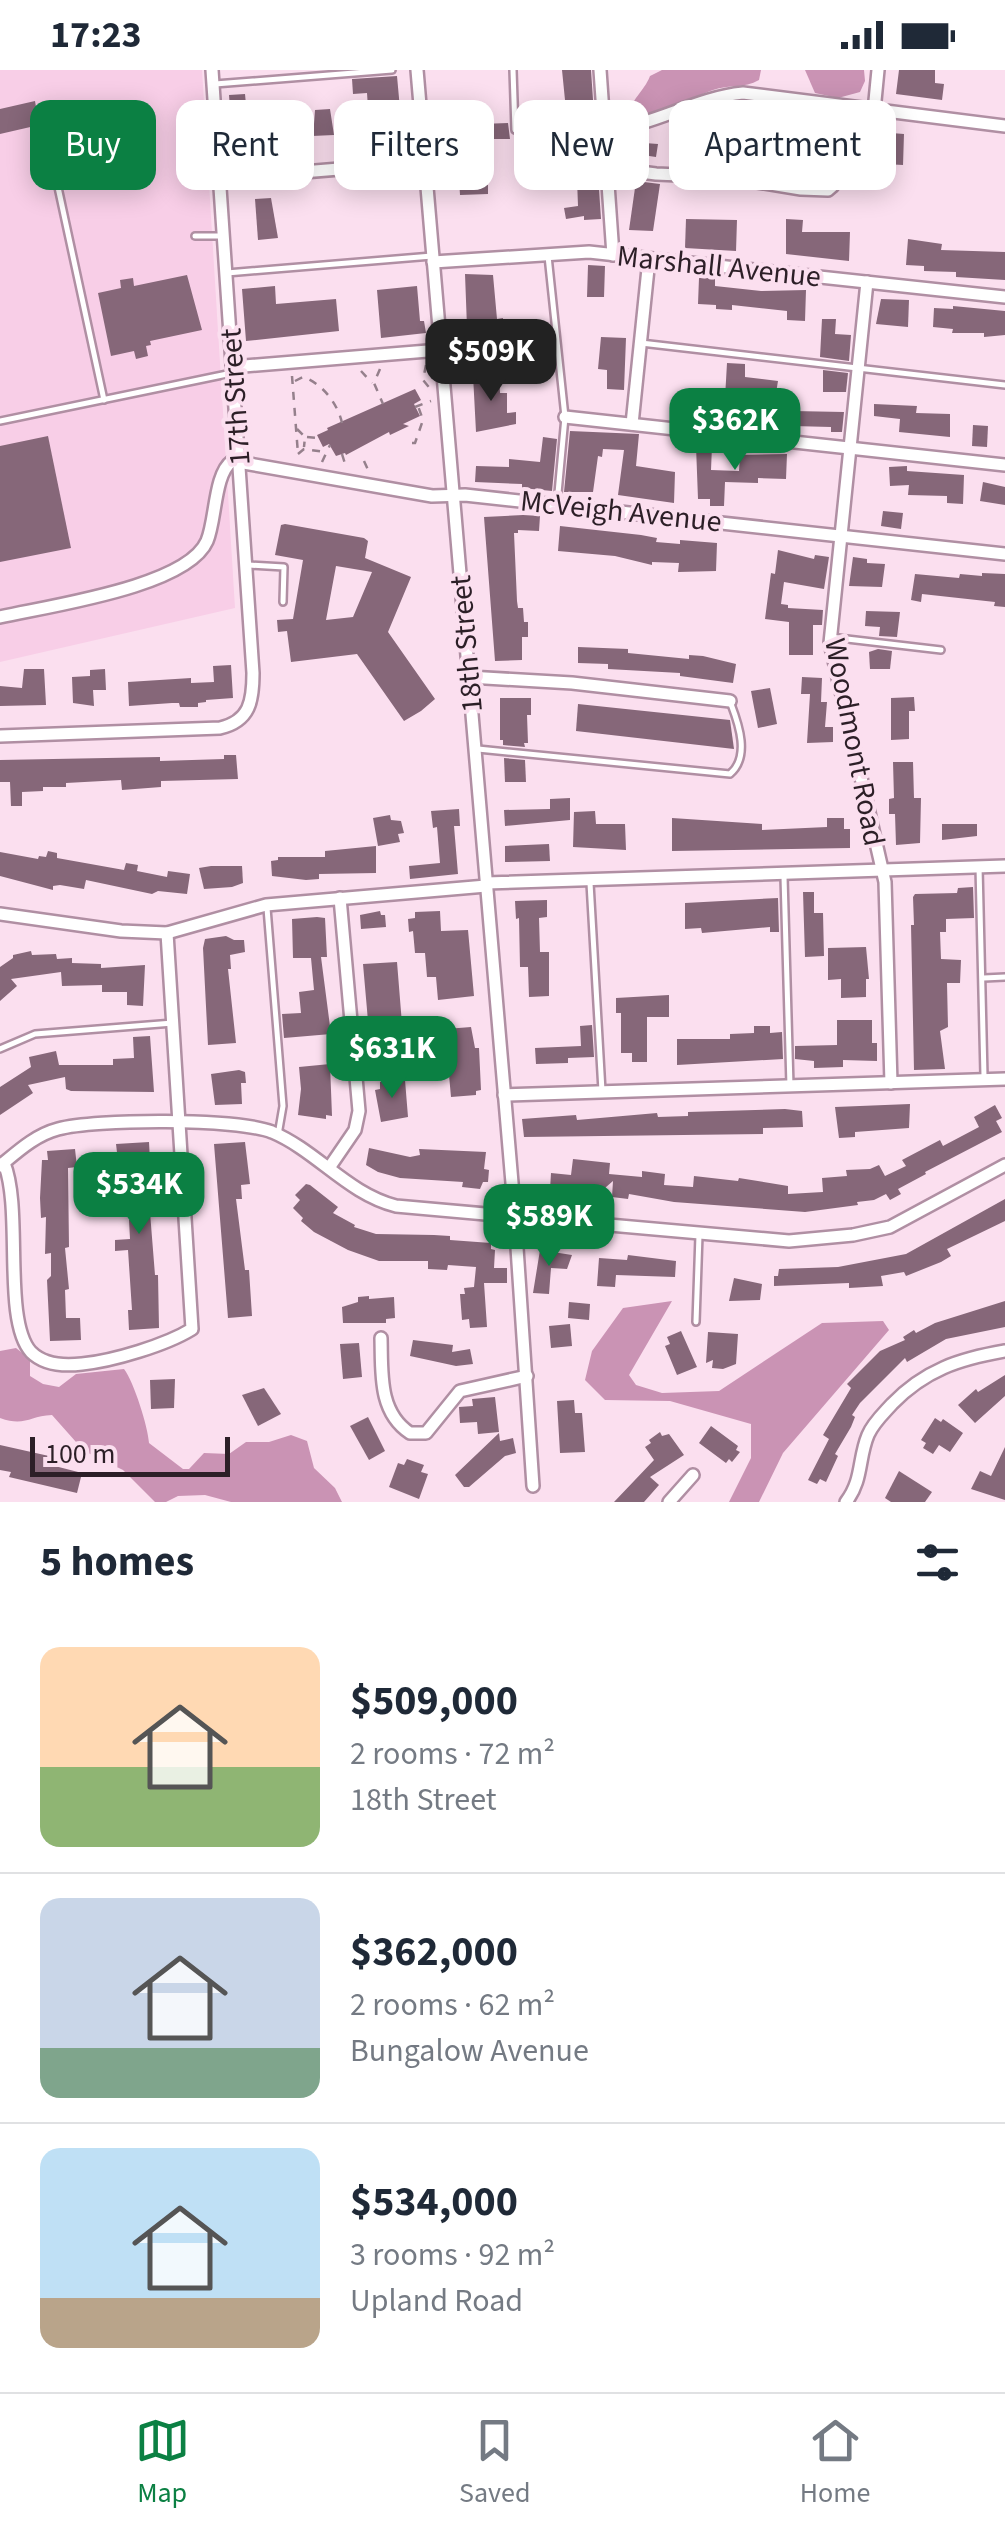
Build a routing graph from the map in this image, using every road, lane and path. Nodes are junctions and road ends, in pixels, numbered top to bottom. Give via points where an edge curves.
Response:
1 (392, 70) edge
2 (416, 70) edge
3 (513, 70) edge
4 (600, 70) edge
5 (878, 70) edge
6 (212, 77) edge
7 (419, 100) edge
8 (514, 100) edge
9 (603, 100) edge
10 (704, 100) edge
11 (797, 100) edge
12 (875, 100) edge
13 (896, 114) edge
14 (1005, 126) edge
15 (59, 190) edge
16 (221, 190) edge
17 (426, 190) edge
18 (609, 190) edge
19 (194, 236) dead end
20 (224, 236) junction
21 (548, 253) junction
22 (613, 255) junction
23 (432, 259) junction
24 (650, 259) junction
25 (227, 272) junction
26 (867, 282) junction
27 (1005, 297) edge
28 (641, 343) junction
29 (440, 350) junction
30 (427, 363) dead end
31 (384, 367) dead end
32 (858, 367) junction
33 (358, 369) dead end
34 (232, 370) junction
35 (292, 375) dead end
36 (374, 382) junction
37 (293, 383) junction
38 (1005, 385) edge
39 (434, 393) dead end
40 (104, 400) junction
41 (431, 400) dead end
42 (383, 404) dead end
43 (565, 417) junction
44 (0, 420) edge
45 (342, 423) dead end
46 (632, 424) junction
47 (296, 428) junction
48 (305, 437) junction
49 (318, 438) dead end
50 (412, 442) dead end
51 (330, 446) dead end
52 (849, 448) junction
53 (304, 449) junction
54 (325, 452) junction
55 (342, 454) dead end
56 (240, 461) junction
57 (364, 462) dead end
58 (322, 464) dead end
59 (1005, 464) edge
60 (346, 468) dead end
61 (369, 472) dead end
62 (452, 495) junction
63 (557, 504) junction
64 (840, 535) junction
65 (1005, 554) edge
66 (246, 565) junction
67 (284, 602) dead end
68 (0, 616) edge
69 (830, 636) junction
70 (941, 650) dead end
71 (469, 677) junction
72 (730, 701) joint
73 (0, 736) edge
74 (475, 748) junction
75 (1005, 866) edge
76 (979, 868) junction
77 (882, 871) junction
78 (784, 874) junction
79 (590, 880) junction
80 (486, 885) junction
81 (340, 898) junction
82 (266, 905) junction
83 (2, 919) edge
84 (167, 932) junction
85 (984, 978) junction
86 (1005, 978) edge
87 (174, 1022) junction
88 (0, 1049) edge
89 (984, 1079) junction
90 (1005, 1079) edge
91 (891, 1082) junction
92 (790, 1086) junction
93 (602, 1092) junction
94 (504, 1095) junction
95 (180, 1123) junction
96 (278, 1135) junction
97 (2, 1165) edge
98 (1005, 1165) edge
99 (329, 1168) junction
100 (514, 1218) junction
101 (699, 1234) junction
102 (696, 1322) dead end
103 (381, 1338) dead end
104 (1005, 1351) edge
105 (527, 1376) junction
106 (693, 1475) dead end
107 (533, 1486) dead end
108 (669, 1502) edge
109 (846, 1502) edge

1 - 6 lane
2 - 7 street, 18th Street
3 - 8 lane
4 - 9 street
5 - 12 street
10 - 11 street via 743,92
13 - 14 street
15 - 40 lane
16 - 20 street, 17th Street
17 - 23 street, 18th Street
18 - 22 street
19 - 20 lane
20 - 25 street, 17th Street
21 - 22 street, Marshall Avenue
21 - 23 street, Marshall Avenue
21 - 43 lane
22 - 24 street, Marshall Avenue
23 - 25 lane
23 - 29 street, 18th Street
24 - 26 street, Marshall Avenue
24 - 28 street
25 - 34 street, 17th Street
26 - 27 street, Marshall Avenue
26 - 32 street, Woodmont Road
28 - 32 lane
28 - 46 street
29 - 34 street
29 - 62 street, 18th Street
30 - 39 path via 423,380
31 - 36 path
32 - 38 lane
32 - 52 street, Woodmont Road
33 - 36 path
34 - 40 lane
34 - 56 street, 17th Street
35 - 37 path
36 - 42 path
37 - 45 path via 303,375 314,381
37 - 47 path
40 - 44 lane
41 - 50 path via 417,407 424,420
43 - 46 street
43 - 63 lane
46 - 52 street
47 - 48 path
47 - 53 path via 296,456
48 - 49 path
48 - 53 path
51 - 54 path
52 - 59 street
52 - 64 street, Woodmont Road
53 - 54 path
54 - 58 path
55 - 60 path
56 - 62 street, McVeigh Avenue
56 - 66 street, 17th Street
56 - 68 street via 225,467 208,537 186,564 140,585
57 - 61 path
62 - 63 street, McVeigh Avenue
62 - 71 street, 18th Street
63 - 64 street, McVeigh Avenue
64 - 65 street, McVeigh Avenue
64 - 69 street, Woodmont Road
66 - 67 lane via 284,568
66 - 73 street, 17th Street via 253,688 242,722 210,729
69 - 70 lane
69 - 77 street, Woodmont Road
71 - 72 street
71 - 74 street, 18th Street
72 - 74 lane via 742,741 730,774
74 - 80 street, 18th Street
75 - 76 street
76 - 77 street
76 - 85 lane
77 - 78 street
77 - 91 street, Woodmont Road
78 - 79 street
78 - 92 lane
79 - 80 street
79 - 93 lane
80 - 81 street
80 - 94 street, 18th Street
81 - 82 street
81 - 99 street via 359,1111 355,1130
82 - 84 street
82 - 96 lane via 282,1106
83 - 84 street
84 - 87 street
85 - 86 lane
85 - 89 lane
87 - 88 lane via 35,1034
87 - 95 street
89 - 90 street
89 - 91 street
91 - 92 street
92 - 93 street
93 - 94 street
94 - 100 street, 18th Street
95 - 96 street
95 - 97 street via 56,1129
95 - 97 street via 194,1324 91,1363 60,1364 36,1356 24,1341 10,1185
96 - 99 street
98 - 101 street via 875,1232 789,1241
99 - 100 street via 379,1202
100 - 101 street
100 - 105 street, 18th Street
101 - 102 lane
103 - 105 street via 386,1402 410,1433 426,1433 460,1391
104 - 109 street via 946,1365 904,1392 870,1429 858,1484
105 - 107 street, 18th Street
106 - 108 street

